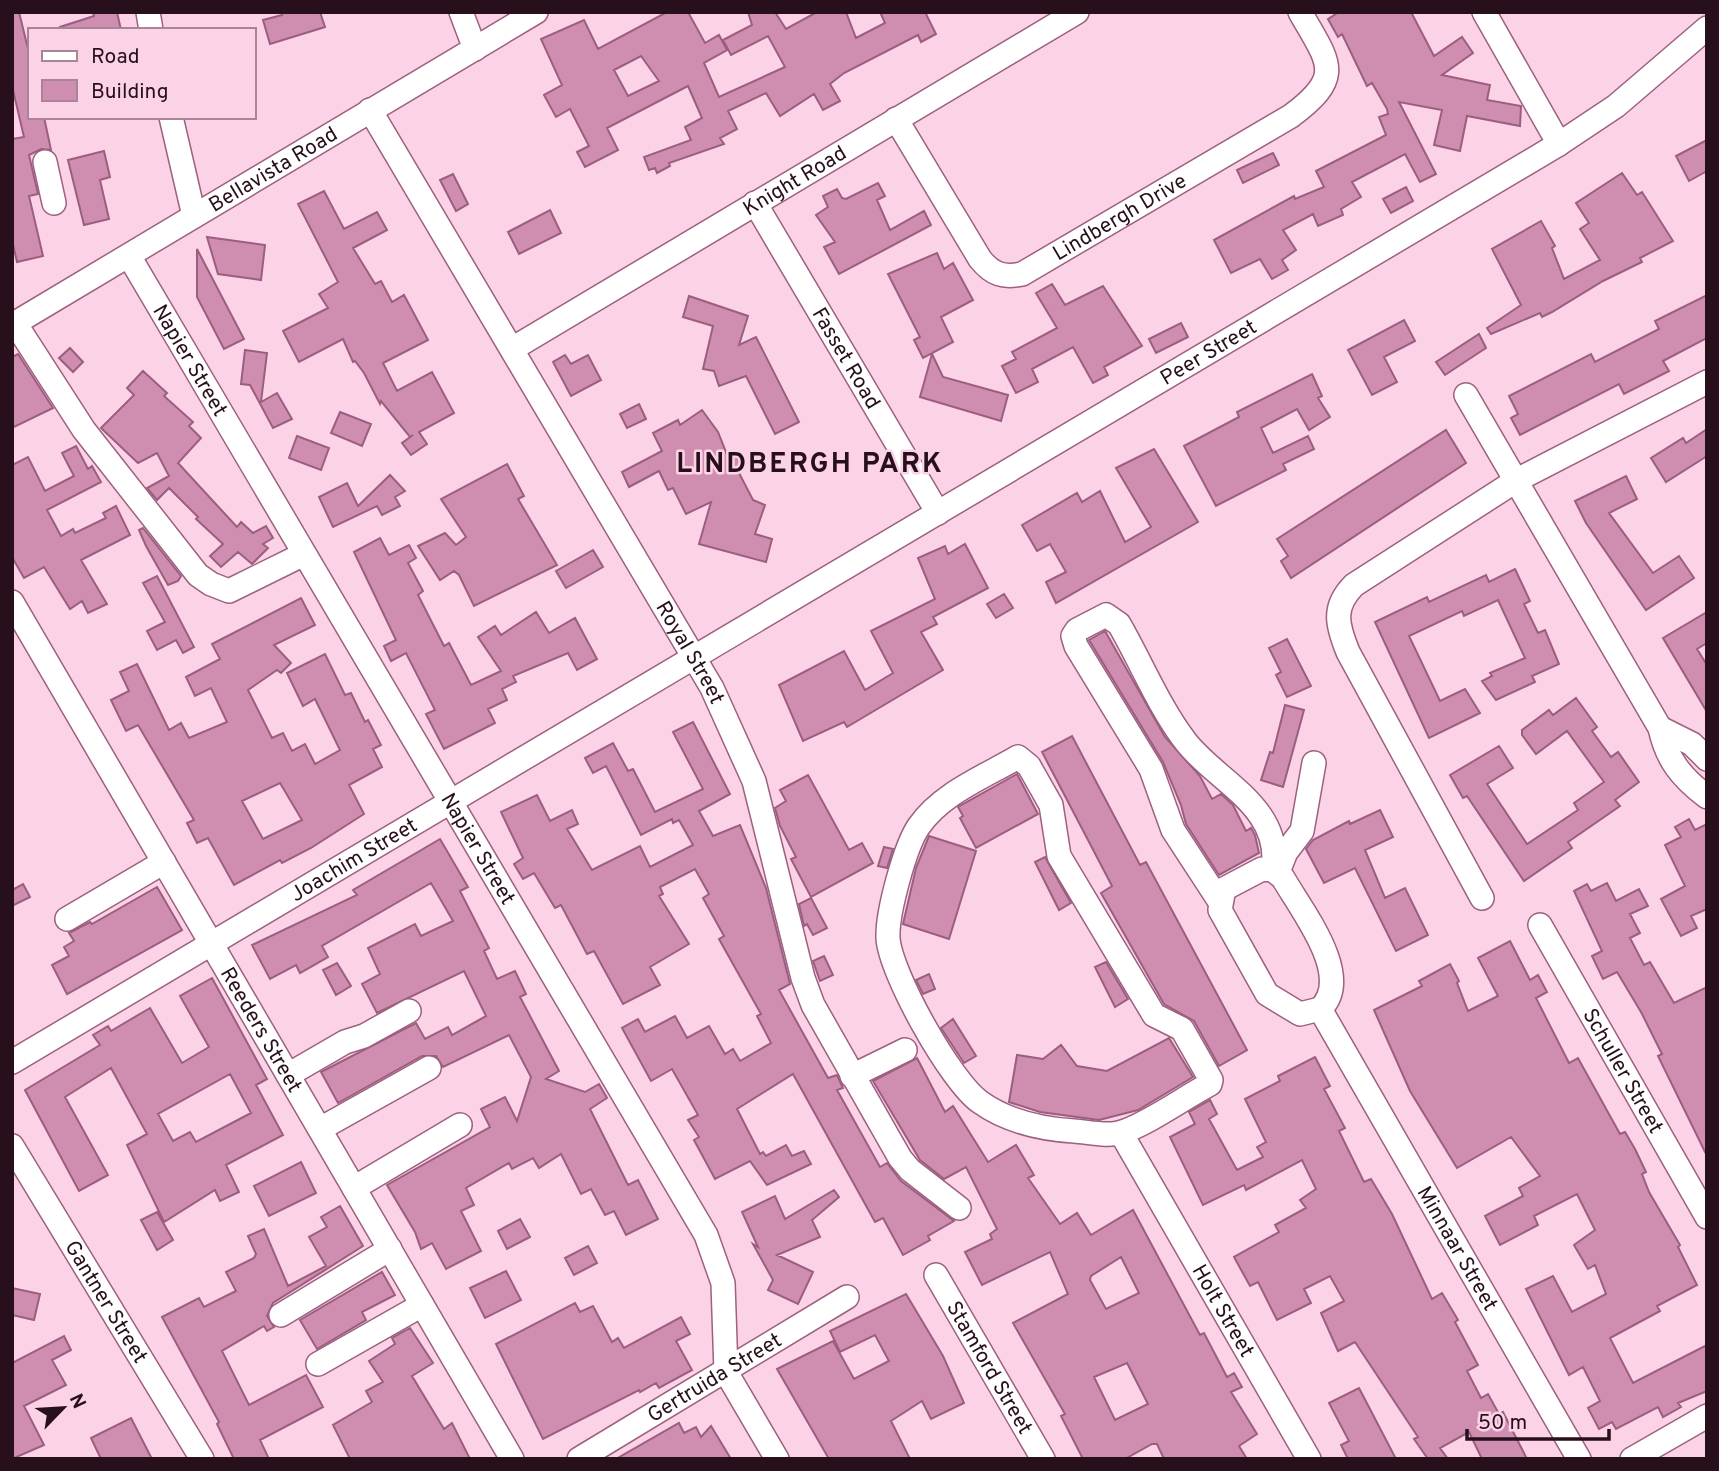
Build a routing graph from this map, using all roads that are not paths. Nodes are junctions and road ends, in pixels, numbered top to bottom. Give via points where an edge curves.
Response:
1 (461, 12) edge
2 (536, 12) edge
3 (1077, 12) edge
4 (1300, 12) edge
5 (1484, 12) edge
6 (1707, 28) edge
7 (475, 49) junction
8 (370, 110) junction
9 (171, 119) edge
10 (896, 119) junction
11 (1559, 144) junction
12 (46, 162) dead end
13 (54, 203) dead end
14 (755, 203) junction
15 (194, 216) junction
16 (128, 256) junction
17 (14, 324) edge
18 (512, 349) junction
19 (1707, 382) edge
20 (1466, 395) dead end
21 (1517, 480) junction
22 (937, 513) junction
23 (304, 554) junction
24 (12, 602) edge
25 (695, 655) junction
26 (1660, 728) junction
27 (1707, 759) edge
28 (1314, 762) dead end
29 (1707, 797) edge
30 (451, 802) junction
31 (164, 862) junction
32 (1276, 871) junction
33 (1482, 898) dead end
34 (1220, 902) junction
35 (67, 919) dead end
36 (1540, 925) dead end
37 (211, 943) junction
38 (1321, 1009) junction
39 (408, 1011) dead end
40 (905, 1050) dead end
41 (12, 1062) edge
42 (429, 1068) dead end
43 (288, 1075) junction
44 (852, 1076) junction
45 (460, 1125) dead end
46 (320, 1129) junction
47 (1121, 1133) junction
48 (12, 1146) edge
49 (354, 1188) junction
50 (959, 1208) dead end
51 (1707, 1217) edge
52 (390, 1249) junction
53 (936, 1275) dead end
54 (847, 1297) dead end
55 (422, 1305) junction
56 (281, 1315) dead end
57 (318, 1364) dead end
58 (726, 1372) junction
59 (1707, 1416) edge
60 (202, 1459) edge
61 (512, 1459) edge
62 (579, 1459) edge
63 (777, 1459) edge
64 (1043, 1459) edge
65 (1309, 1459) edge
66 (1579, 1459) edge
67 (1632, 1459) edge

1 - 7 street
2 - 7 street, Bellavista Road
3 - 10 street, Knight Road
4 - 10 street, Lindbergh Drive via 1324,54 1328,71 1325,86 1315,99 1022,274 1000,275 980,259
5 - 11 street
6 - 11 street, Peer Street via 1616,106
7 - 8 street, Bellavista Road
8 - 15 street, Bellavista Road
8 - 18 street, Royal Street
9 - 15 street
10 - 14 street, Knight Road
11 - 22 street, Peer Street
12 - 13 street
14 - 18 street, Knight Road
14 - 22 street, Fasset Road
15 - 16 street, Bellavista Road
16 - 17 street, Bellavista Road
16 - 23 street, Napier Street
17 - 23 street via 84,430 198,575 229,591
18 - 25 street, Royal Street
19 - 21 street
20 - 21 street
21 - 26 street
21 - 33 street via 1354,585 1339,604 1337,615 1348,652
22 - 25 street, Peer Street
23 - 30 street, Napier Street
24 - 31 street, Reeders Street
25 - 30 street, Joachim Street
25 - 44 street, Royal Street via 754,781 813,1005
26 - 27 street via 1692,744
26 - 29 street via 1670,761
28 - 32 street via 1303,831
30 - 37 street, Joachim Street
30 - 58 street, Napier Street via 706,1235 723,1283
31 - 35 street
31 - 37 street, Reeders Street
32 - 34 street via 1262,869 1230,884
32 - 34 street via 1273,844 1259,815 1240,789 1184,740 1119,624 1106,615 1077,630 1073,636 1076,646 1151,769 1173,830
32 - 38 street via 1330,961 1332,990
34 - 38 street via 1224,918 1267,994 1300,1014
36 - 51 street, Schuller Street
37 - 41 street, Joachim Street
37 - 43 street, Reeders Street
38 - 66 street, Minnaar Street
39 - 43 street
40 - 44 street
42 - 46 street
43 - 46 street, Reeders Street
44 - 50 street, Royal Street via 900,1158
45 - 49 street
46 - 49 street, Reeders Street
47 - 47 street via 1033,1126 980,1102 964,1089 936,1044 892,958 888,936 897,888 918,828 943,800 1018,757 1029,766 1051,805 1059,856 1140,992 1157,1019 1182,1029 1211,1080
47 - 65 street, Holt Street
48 - 60 street, Gantner Street
49 - 52 street, Reeders Street
52 - 55 street, Reeders Street
52 - 56 street
53 - 64 street, Stamford Street
54 - 58 street, Gertruida Street
55 - 57 street
55 - 61 street, Reeders Street
58 - 62 street, Gertruida Street
58 - 63 street, Napier Street
59 - 67 street

